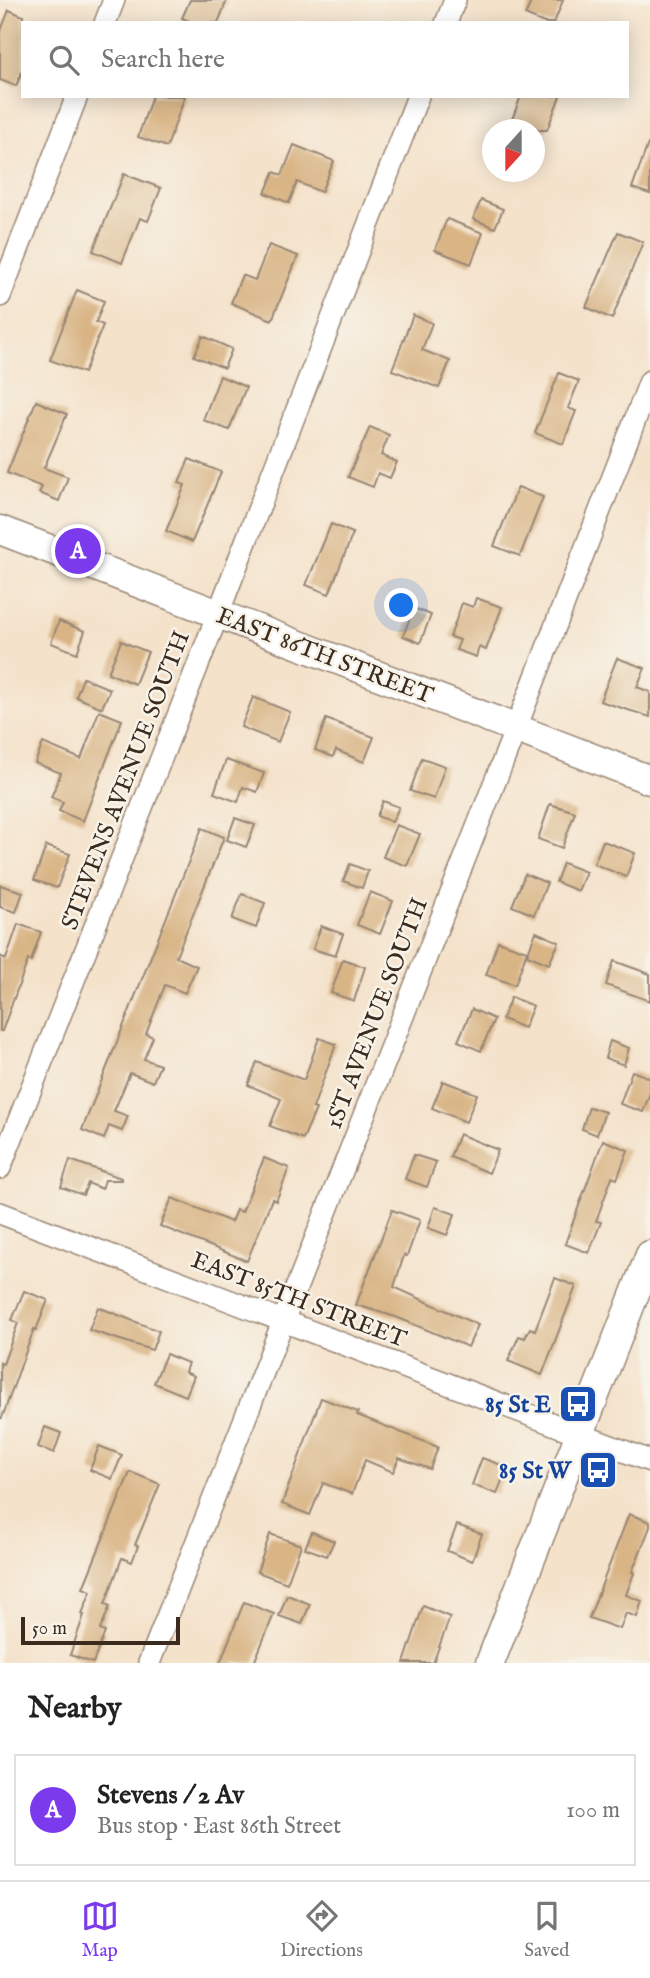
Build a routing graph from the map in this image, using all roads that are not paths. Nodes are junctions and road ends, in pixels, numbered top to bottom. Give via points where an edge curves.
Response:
1 (114, 0) edge
2 (455, 0) edge
3 (106, 21) edge
4 (447, 21) edge
5 (76, 98) edge
6 (417, 98) edge
7 (0, 296) edge
8 (650, 381) edge
9 (0, 530) edge
10 (218, 614) junction
11 (516, 728) junction
12 (650, 780) edge
13 (0, 1168) edge
14 (0, 1213) edge
15 (650, 1255) edge
16 (283, 1321) junction
17 (580, 1434) junction
18 (650, 1461) edge
19 (149, 1663) edge
20 (490, 1663) edge

1 - 3 street
2 - 4 street
5 - 7 street
6 - 10 street, STEVENS AVENUE SOUTH
8 - 11 street, 1ST AVENUE SOUTH
9 - 10 street, EAST 86TH STREET
10 - 11 street, EAST 86TH STREET
10 - 13 street, STEVENS AVENUE SOUTH
11 - 12 street, EAST 86TH STREET
11 - 16 street, 1ST AVENUE SOUTH
14 - 16 street, EAST 85TH STREET
15 - 17 street
16 - 17 street, EAST 85TH STREET
16 - 19 street, 1ST AVENUE SOUTH
17 - 18 street, EAST 85TH STREET
17 - 20 street

